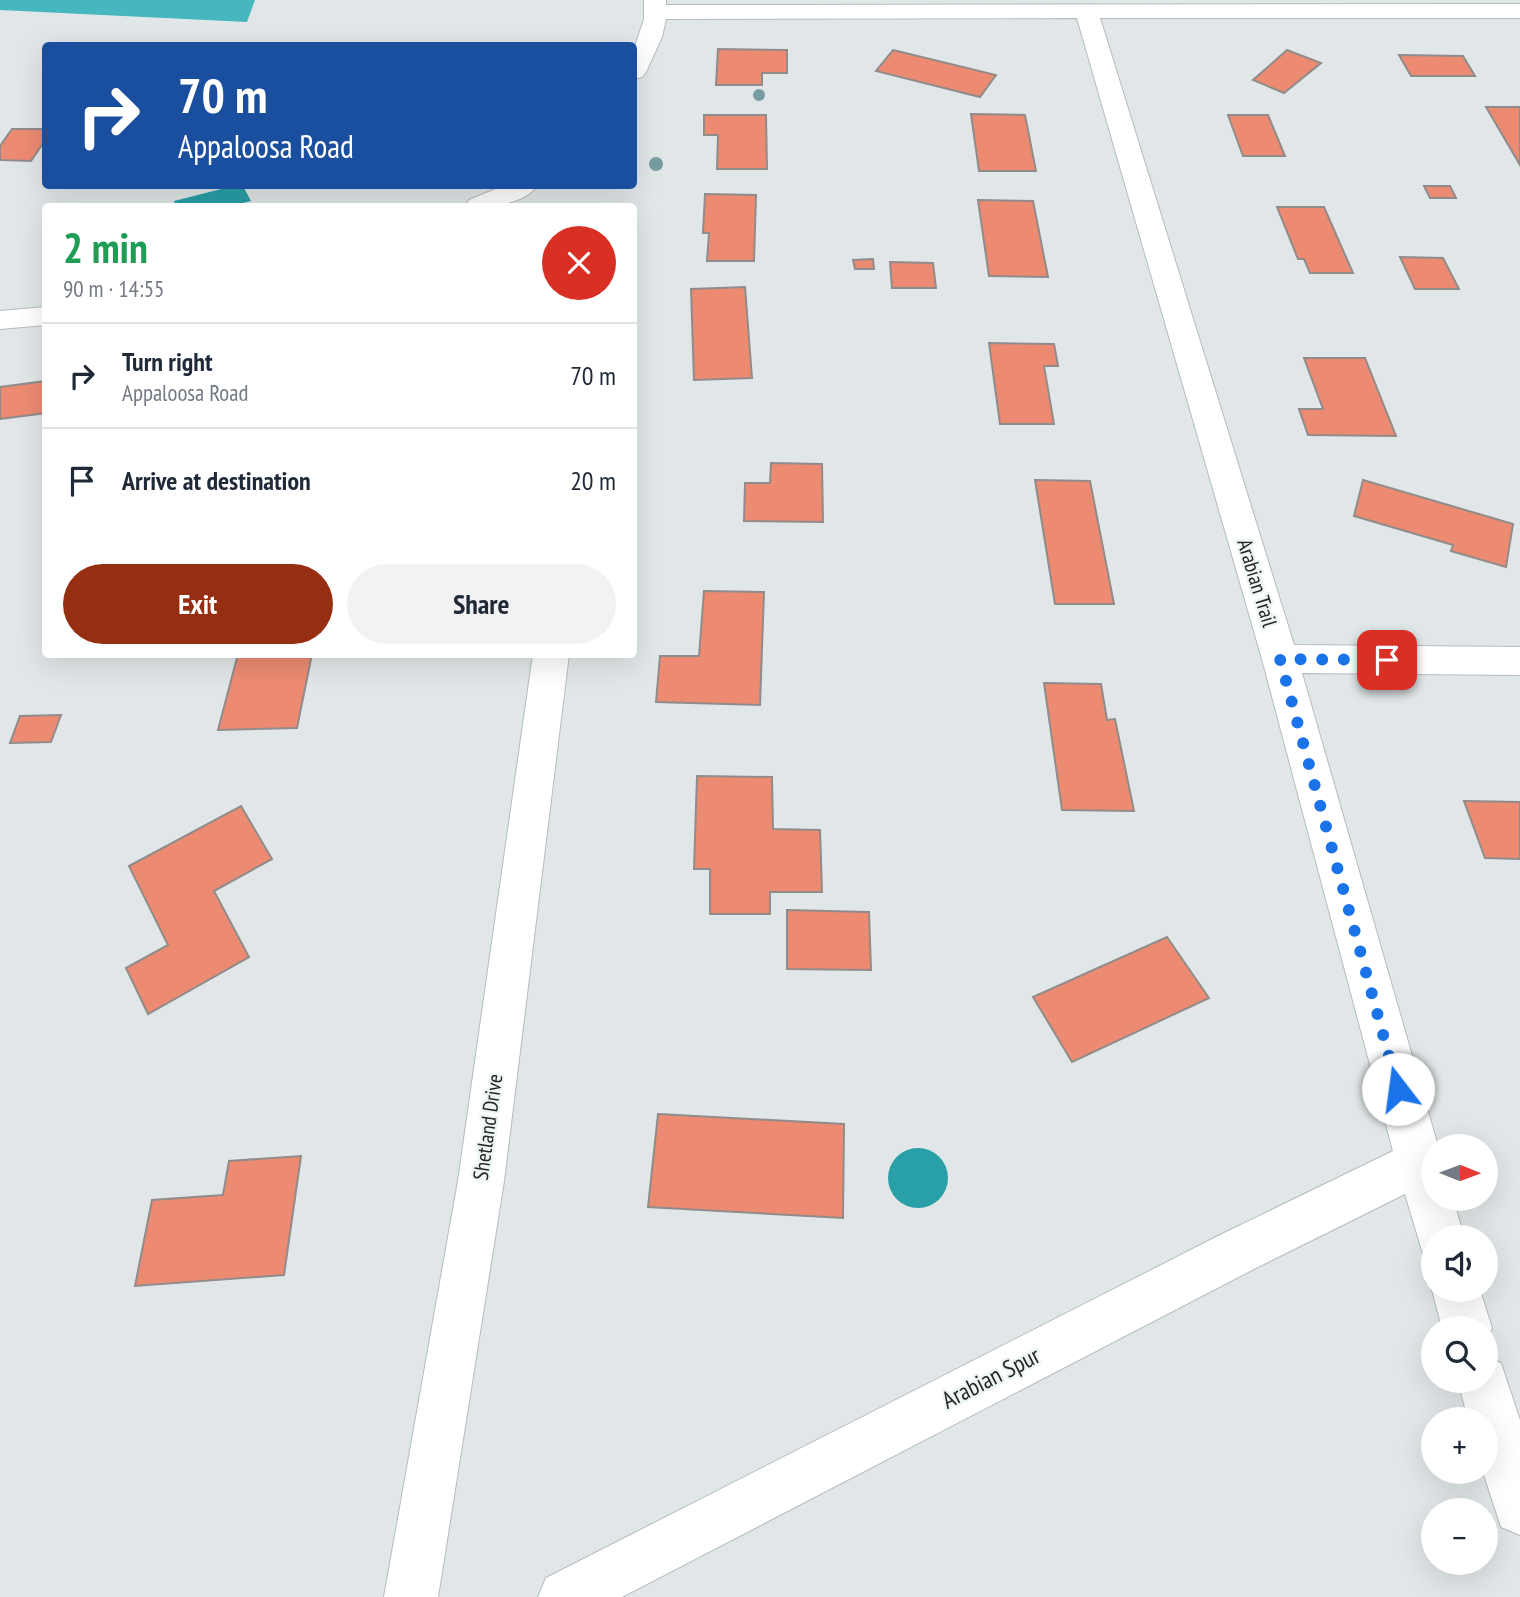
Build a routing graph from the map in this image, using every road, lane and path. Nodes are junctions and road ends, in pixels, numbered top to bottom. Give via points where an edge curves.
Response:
1 (656, 6) edge
2 (1520, 11) edge
3 (1087, 13) junction
4 (637, 66) edge
5 (519, 189) edge
6 (522, 189) edge
7 (485, 203) edge
8 (538, 203) edge
9 (42, 316) edge
10 (0, 320) edge
11 (550, 658) edge
12 (1280, 659) junction
13 (1520, 661) edge
14 (1418, 1163) junction
15 (1436, 1225) edge
16 (1486, 1393) edge
17 (1520, 1508) edge
18 (411, 1597) edge
19 (565, 1597) edge

1 - 3 street
1 - 4 street via 651,36
2 - 3 street
3 - 12 street, Arabian Trail
5 - 7 street
6 - 8 street
9 - 10 street
11 - 18 street, Shetland Drive via 481,1181
12 - 13 street
12 - 14 street, Arabian Trail
14 - 15 street, Arabian Trail
14 - 19 street, Arabian Spur
16 - 17 street

